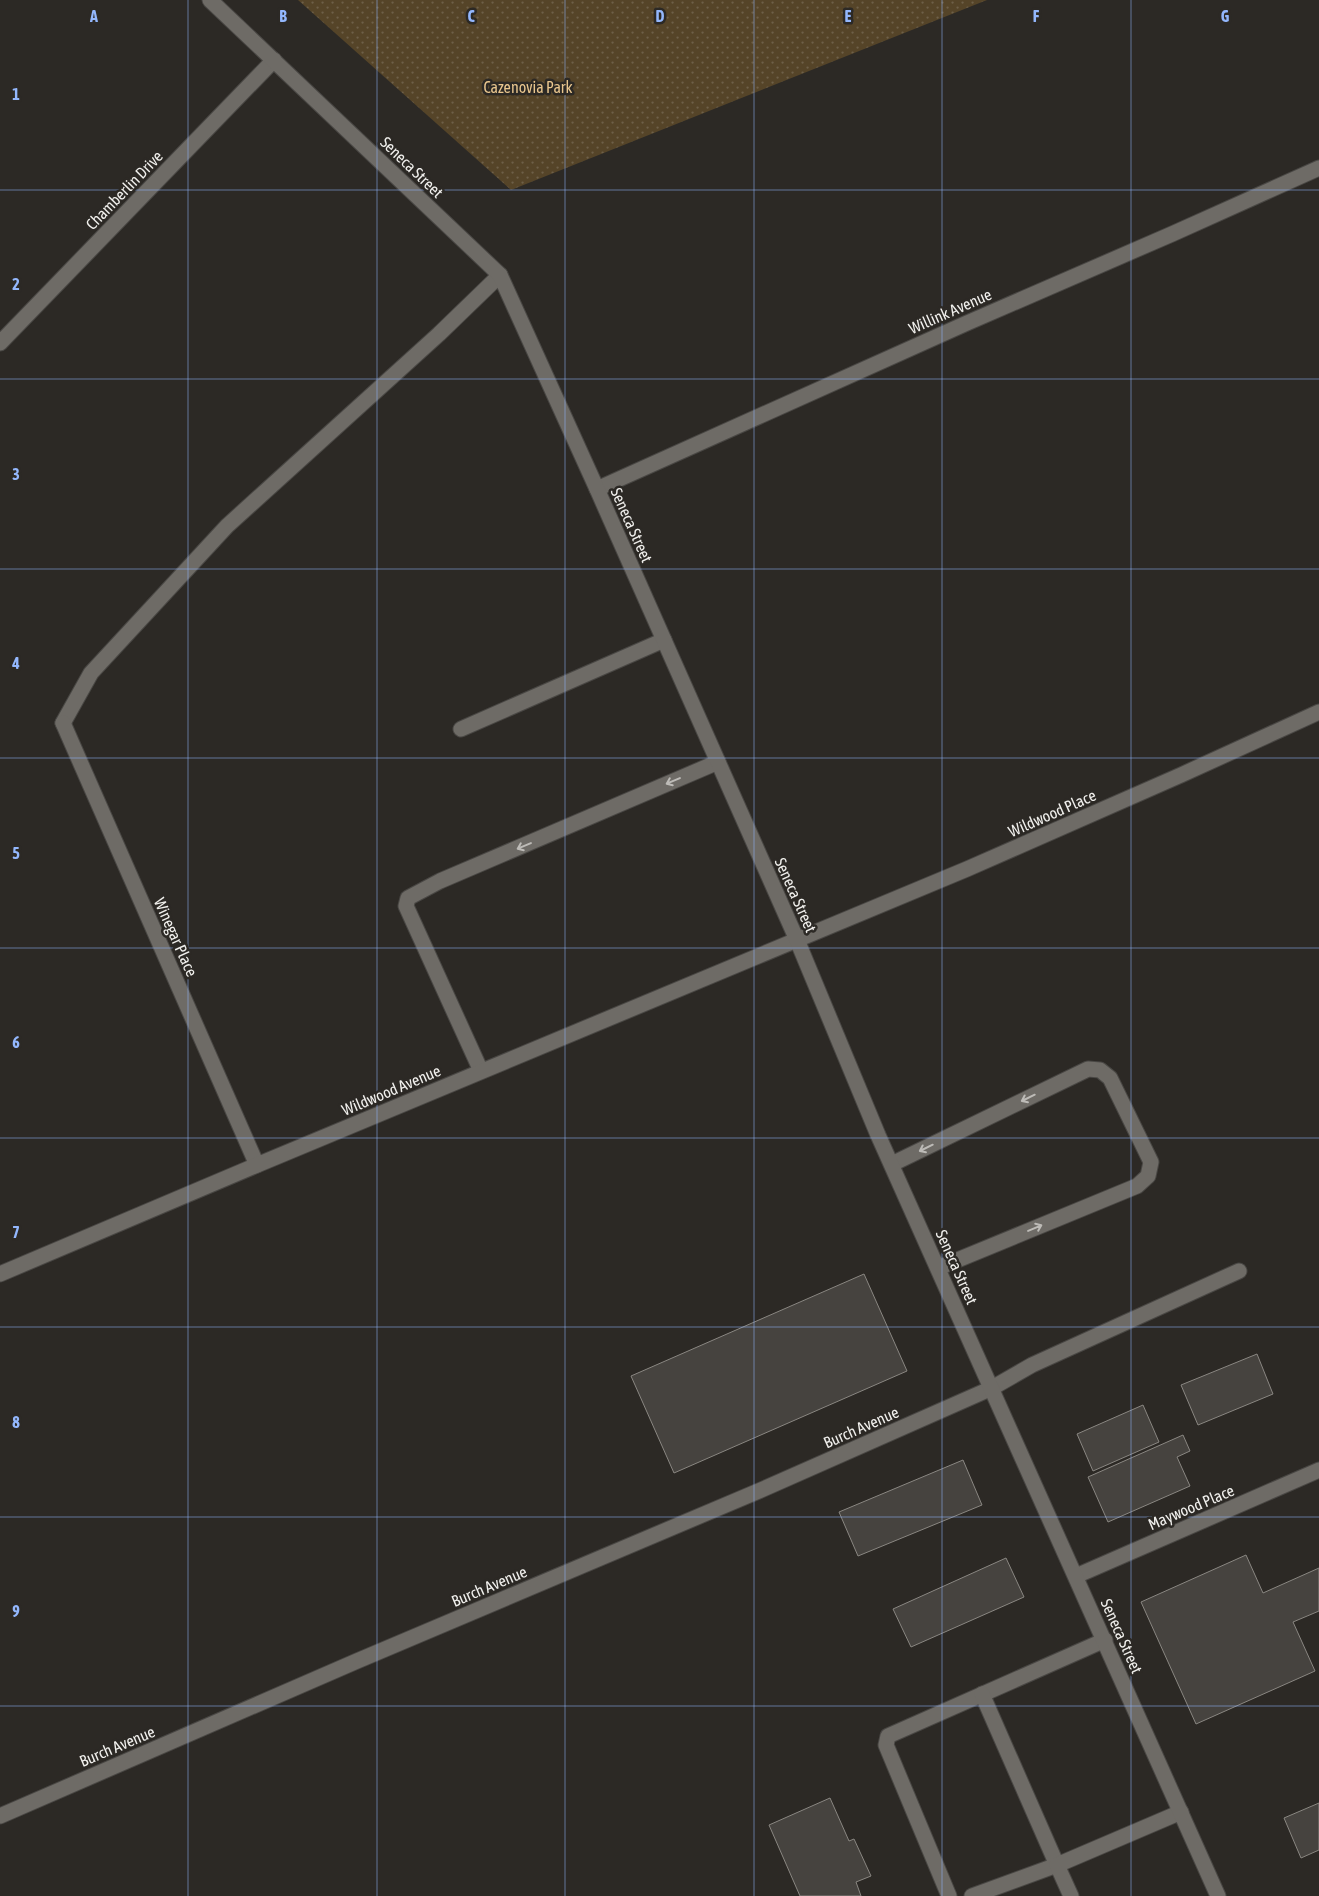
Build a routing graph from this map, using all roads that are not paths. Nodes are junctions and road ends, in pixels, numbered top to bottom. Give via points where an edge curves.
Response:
1 (210, 0) edge
2 (274, 60) junction
3 (1319, 168) edge
4 (500, 275) junction
5 (0, 343) edge
6 (597, 489) junction
7 (664, 640) junction
8 (1319, 712) edge
9 (461, 729) dead end
10 (718, 762) junction
11 (797, 940) junction
12 (481, 1071) junction
13 (892, 1164) junction
14 (257, 1165) junction
15 (938, 1268) junction
16 (1239, 1271) dead end
17 (0, 1274) edge
18 (992, 1388) junction
19 (1319, 1470) edge
20 (1076, 1576) junction
21 (1105, 1640) junction
22 (982, 1694) junction
23 (1181, 1812) junction
24 (0, 1816) edge
25 (1057, 1865) junction
26 (949, 1896) edge
27 (972, 1896) edge
28 (1071, 1896) edge
29 (1218, 1896) edge

1 - 2 street, Seneca Street
2 - 4 street, Seneca Street
2 - 5 street, Chamberlin Drive
3 - 6 street, Willink Avenue
4 - 6 street, Seneca Street
4 - 14 street, Winegar Place via 228,526 90,673 63,723
6 - 7 street, Seneca Street
7 - 9 street
7 - 10 street, Seneca Street
8 - 11 street, Wildwood Place via 976,866
10 - 11 street, Seneca Street
10 -> 12 street via 440,881 408,898 406,906
11 - 12 street, Wildwood Avenue
11 - 13 street, Seneca Street
12 - 14 street, Wildwood Avenue
13 - 15 street, Seneca Street
15 -> 13 street via 1137,1186 1148,1176 1150,1162 1110,1078 1100,1070 1088,1069
14 - 17 street, Wildwood Avenue
15 - 18 street, Seneca Street
16 - 18 street, Burch Avenue via 1032,1365
18 - 20 street, Seneca Street
18 - 24 street, Burch Avenue
19 - 20 street, Maywood Place
20 - 21 street, Seneca Street
21 - 22 street
21 - 23 street, Seneca Street
22 - 25 street
22 - 26 street via 888,1736 886,1745
23 - 25 street
23 - 29 street, Seneca Street
25 - 27 street
25 - 28 street

